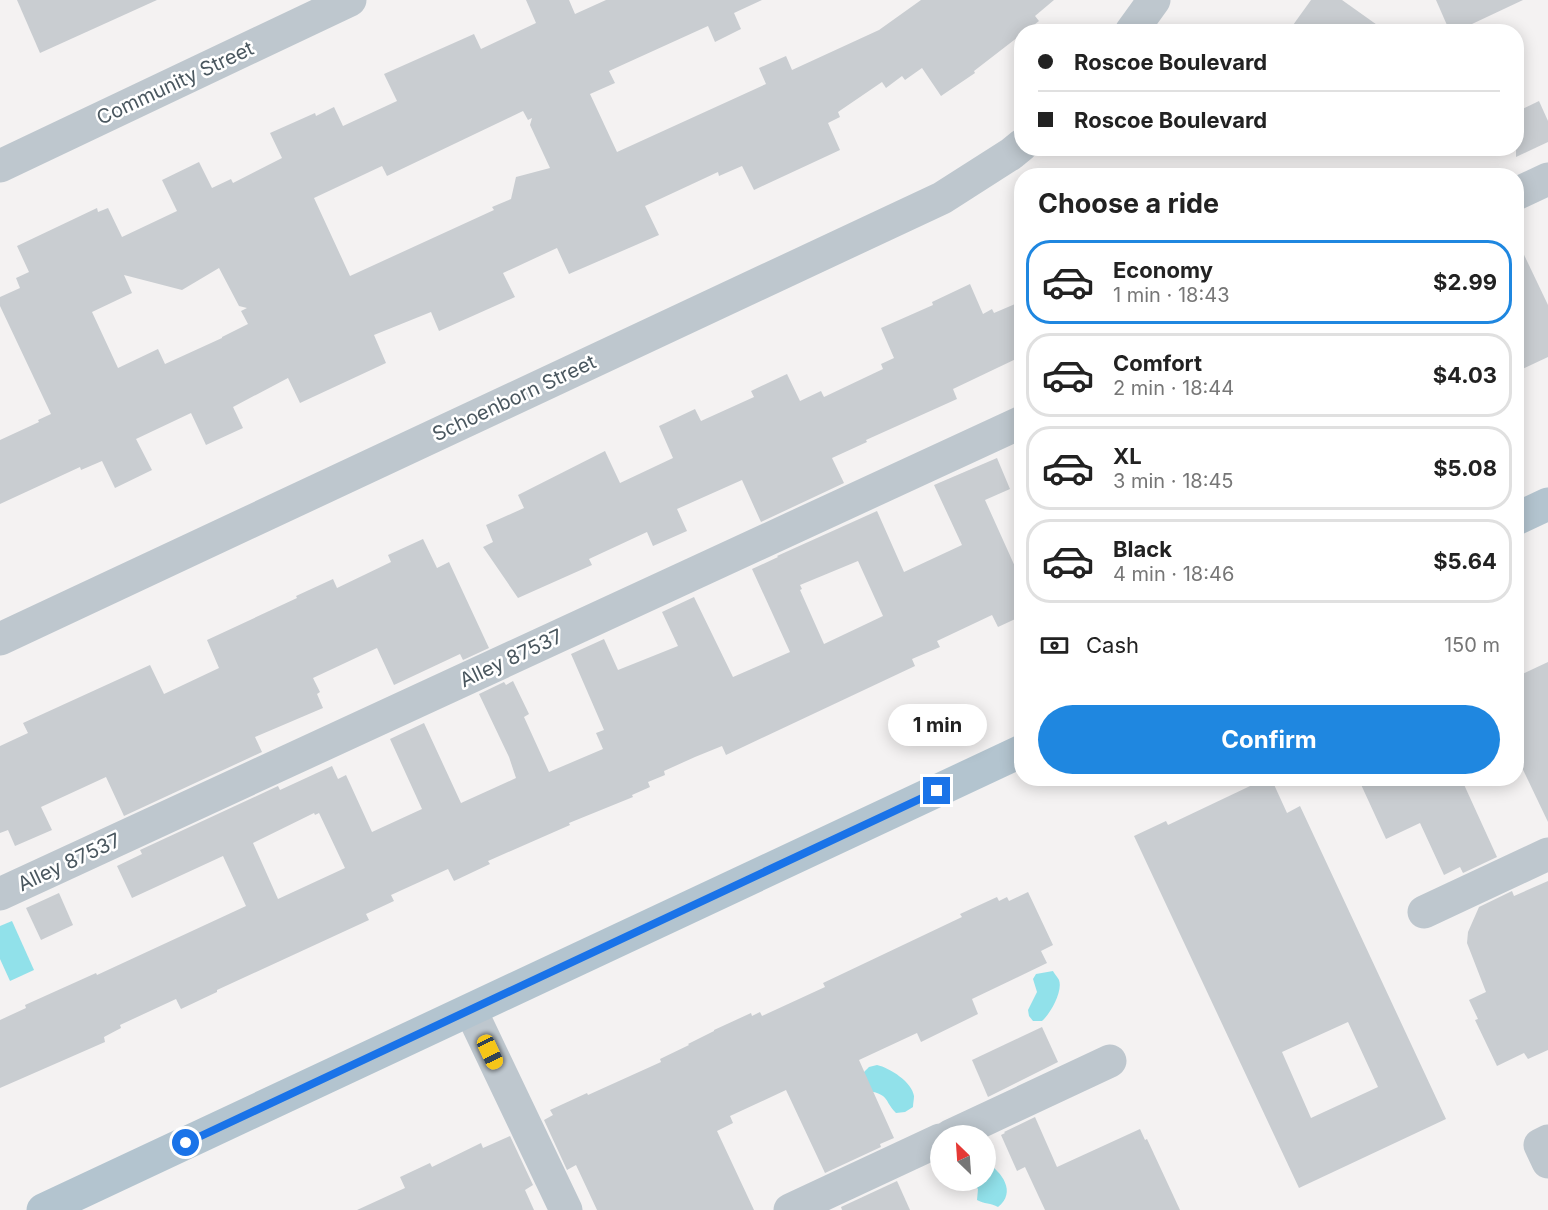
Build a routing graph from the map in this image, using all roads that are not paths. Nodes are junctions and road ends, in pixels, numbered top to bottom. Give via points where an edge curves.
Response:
1 (350, 0) edge
2 (1154, 0) edge
3 (1137, 24) edge
4 (1014, 151) edge
5 (0, 166) edge
6 (1548, 179) edge
7 (1524, 190) edge
8 (1014, 426) edge
9 (1548, 504) edge
10 (1524, 515) edge
11 (0, 639) edge
12 (1014, 755) edge
13 (1548, 854) edge
14 (0, 894) edge
15 (1424, 912) dead end
16 (471, 1011) junction
17 (1110, 1061) dead end
18 (973, 1125) edge
19 (930, 1145) edge
20 (43, 1210) edge
21 (566, 1210) edge
22 (790, 1210) edge

1 - 5 street, Community Street
2 - 3 street
4 - 11 street, Schoenborn Street via 942,198
6 - 7 street
8 - 14 street, Alley 87537
9 - 10 main road
12 - 16 main road
13 - 15 street
16 - 20 main road
16 - 21 street
17 - 18 street
19 - 22 street

